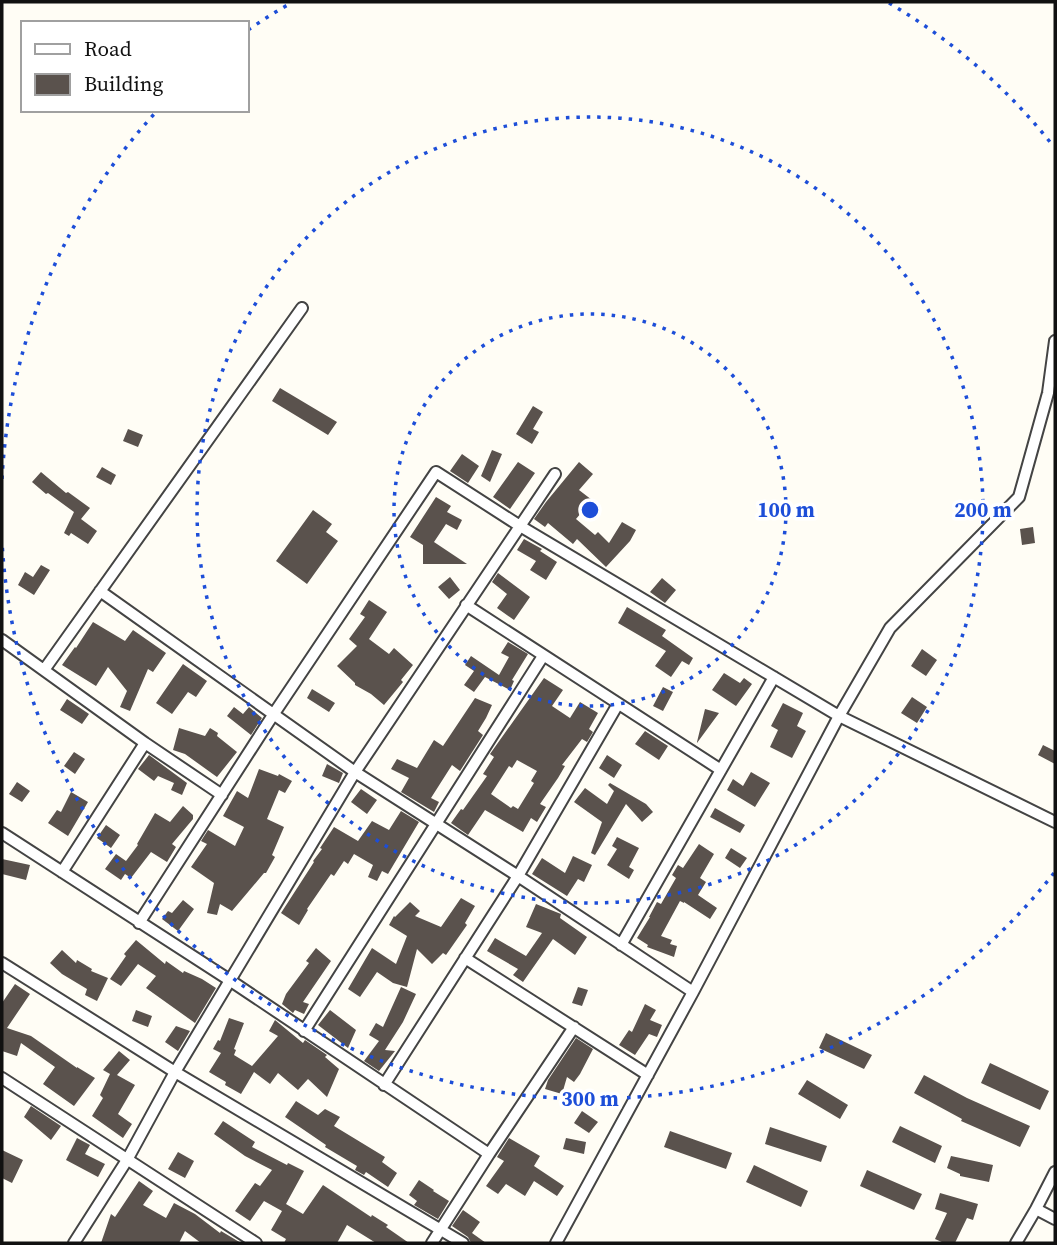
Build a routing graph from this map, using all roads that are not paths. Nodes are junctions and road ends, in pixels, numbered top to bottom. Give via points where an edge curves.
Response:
1 (302, 309) dead end
2 (1055, 341) edge
3 (1052, 395) edge
4 (555, 474) dead end
5 (520, 526) junction
6 (100, 591) junction
7 (466, 605) junction
8 (2, 640) edge
9 (543, 656) junction
10 (44, 670) junction
11 (774, 677) junction
12 (618, 704) junction
13 (272, 715) junction
14 (839, 716) junction
15 (145, 743) junction
16 (721, 770) junction
17 (355, 772) junction
18 (222, 795) junction
19 (1055, 822) edge
20 (435, 823) junction
21 (2, 834) edge
22 (62, 872) junction
23 (518, 876) junction
24 (139, 923) junction
25 (621, 945) junction
26 (465, 958) junction
27 (2, 963) edge
28 (230, 981) junction
29 (693, 992) junction
30 (574, 1027) junction
31 (304, 1031) junction
32 (175, 1072) junction
33 (648, 1075) junction
34 (2, 1078) edge
35 (384, 1085) junction
36 (489, 1154) junction
37 (127, 1160) junction
38 (1055, 1172) edge
39 (1036, 1209) junction
40 (1055, 1219) edge
41 (440, 1228) junction
42 (74, 1243) edge
43 (256, 1243) edge
44 (432, 1243) edge
45 (463, 1243) edge
46 (556, 1243) edge
47 (1016, 1243) edge

1 - 6 street
2 - 3 street
3 - 14 street via 1019,497 890,628
4 - 5 street
5 - 7 street
5 - 11 street
5 - 13 street via 436,472
6 - 10 street
6 - 13 street
7 - 9 street
7 - 17 street
8 - 10 street
9 - 12 street
9 - 20 street
10 - 15 street
11 - 14 street
11 - 16 street
12 - 16 street
12 - 23 street
13 - 17 street
13 - 18 street
14 - 19 street
14 - 29 street
15 - 18 street
15 - 22 street
16 - 25 street
17 - 20 street
17 - 28 street
18 - 24 street
20 - 23 street
20 - 31 street
21 - 22 street
22 - 24 street
23 - 25 street
23 - 26 street
24 - 28 street
25 - 29 street
26 - 30 street
26 - 35 street
27 - 32 street
28 - 31 street
28 - 32 street
29 - 33 street
30 - 33 street
30 - 36 street
31 - 35 street
32 - 37 street
32 - 41 street
33 - 46 street
34 - 37 street
35 - 36 street
36 - 41 street
37 - 42 street
37 - 43 street
38 - 39 street
39 - 40 street
39 - 47 street
41 - 44 street
41 - 45 street

